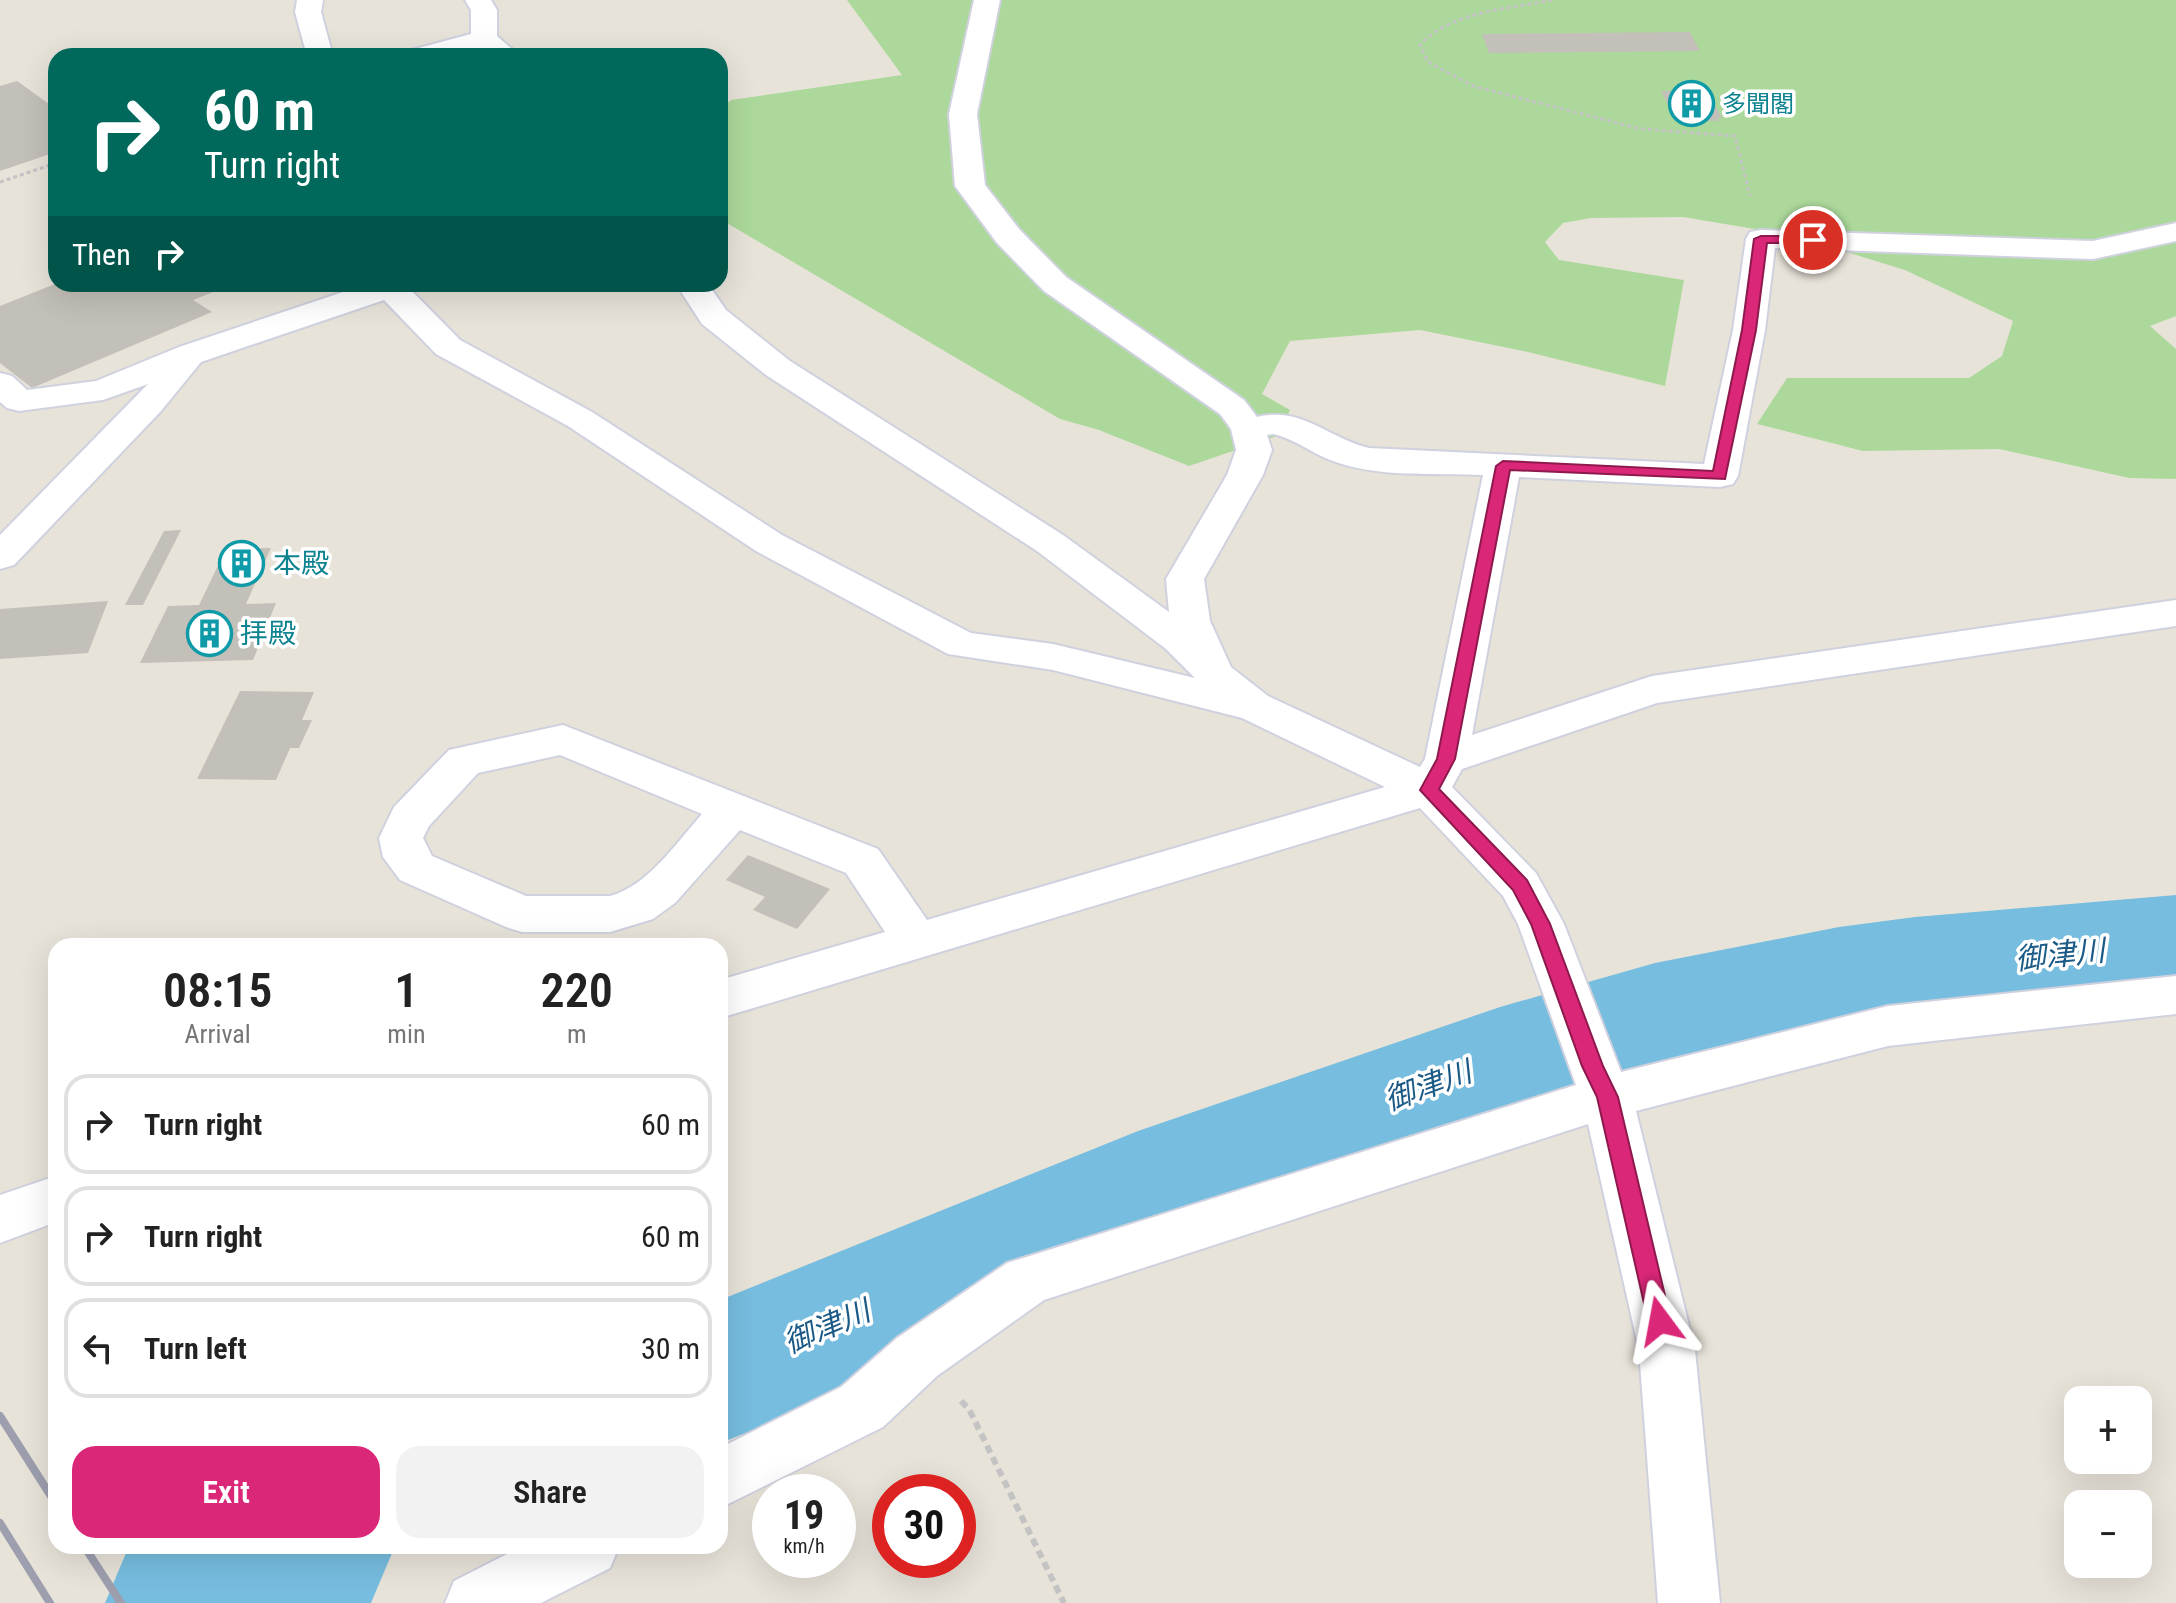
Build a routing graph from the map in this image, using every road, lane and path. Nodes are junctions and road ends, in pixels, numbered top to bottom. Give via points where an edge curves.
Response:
1 (310, 0) edge
2 (478, 0) edge
3 (987, 0) edge
4 (1552, 0) edge
5 (484, 39) junction
6 (318, 48) edge
7 (450, 48) edge
8 (496, 48) edge
9 (48, 166) edge
10 (0, 182) edge
11 (2176, 232) edge
12 (1761, 239) junction
13 (372, 292) edge
14 (395, 292) edge
15 (697, 292) edge
16 (191, 354) junction
17 (0, 383) edge
18 (1248, 429) junction
19 (1503, 466) junction
20 (0, 557) edge
21 (2176, 613) edge
22 (1214, 675) junction
23 (1253, 706) junction
24 (1438, 775) junction
25 (733, 809) junction
26 (917, 942) junction
27 (2176, 995) edge
28 (728, 997) edge
29 (1600, 1082) junction
30 (917, 1357) junction
31 (728, 1475) edge
32 (572, 1554) edge
33 (476, 1603) edge
34 (1064, 1603) edge
35 (1689, 1603) edge

1 - 6 street
2 - 5 street via 484,10
3 - 18 street via 963,114 970,186 1008,236 1055,284 1232,407
4 - 12 path via 1457,20 1420,45 1428,62 1473,86 1641,129 1735,136
5 - 7 street
5 - 8 street
9 - 10 path
11 - 12 street via 2093,250
12 - 19 street via 1720,476
13 - 16 street
14 - 23 street via 448,347 580,419 769,543 962,645 1053,657
15 - 22 street via 714,317 778,368 1050,543 1180,640
16 - 17 street via 103,390 19,401
16 - 20 street
18 - 19 street via 1275,423 1368,459
18 - 22 street via 1254,450 1245,475 1185,579 1190,621
19 - 24 street
21 - 24 street via 1652,690
22 - 23 street
23 - 24 street
24 - 26 street
24 - 29 street via 1520,885 1541,924
25 - 25 street via 659,891 637,907 610,914 522,914 416,868 406,857 401,838 410,818 464,761 563,740
25 - 26 street via 862,861
26 - 28 street
27 - 29 street via 1888,1026
29 - 30 street via 1027,1281
29 - 35 street via 1667,1350
30 - 31 street via 862,1407
30 - 34 path via 969,1409
32 - 33 street

